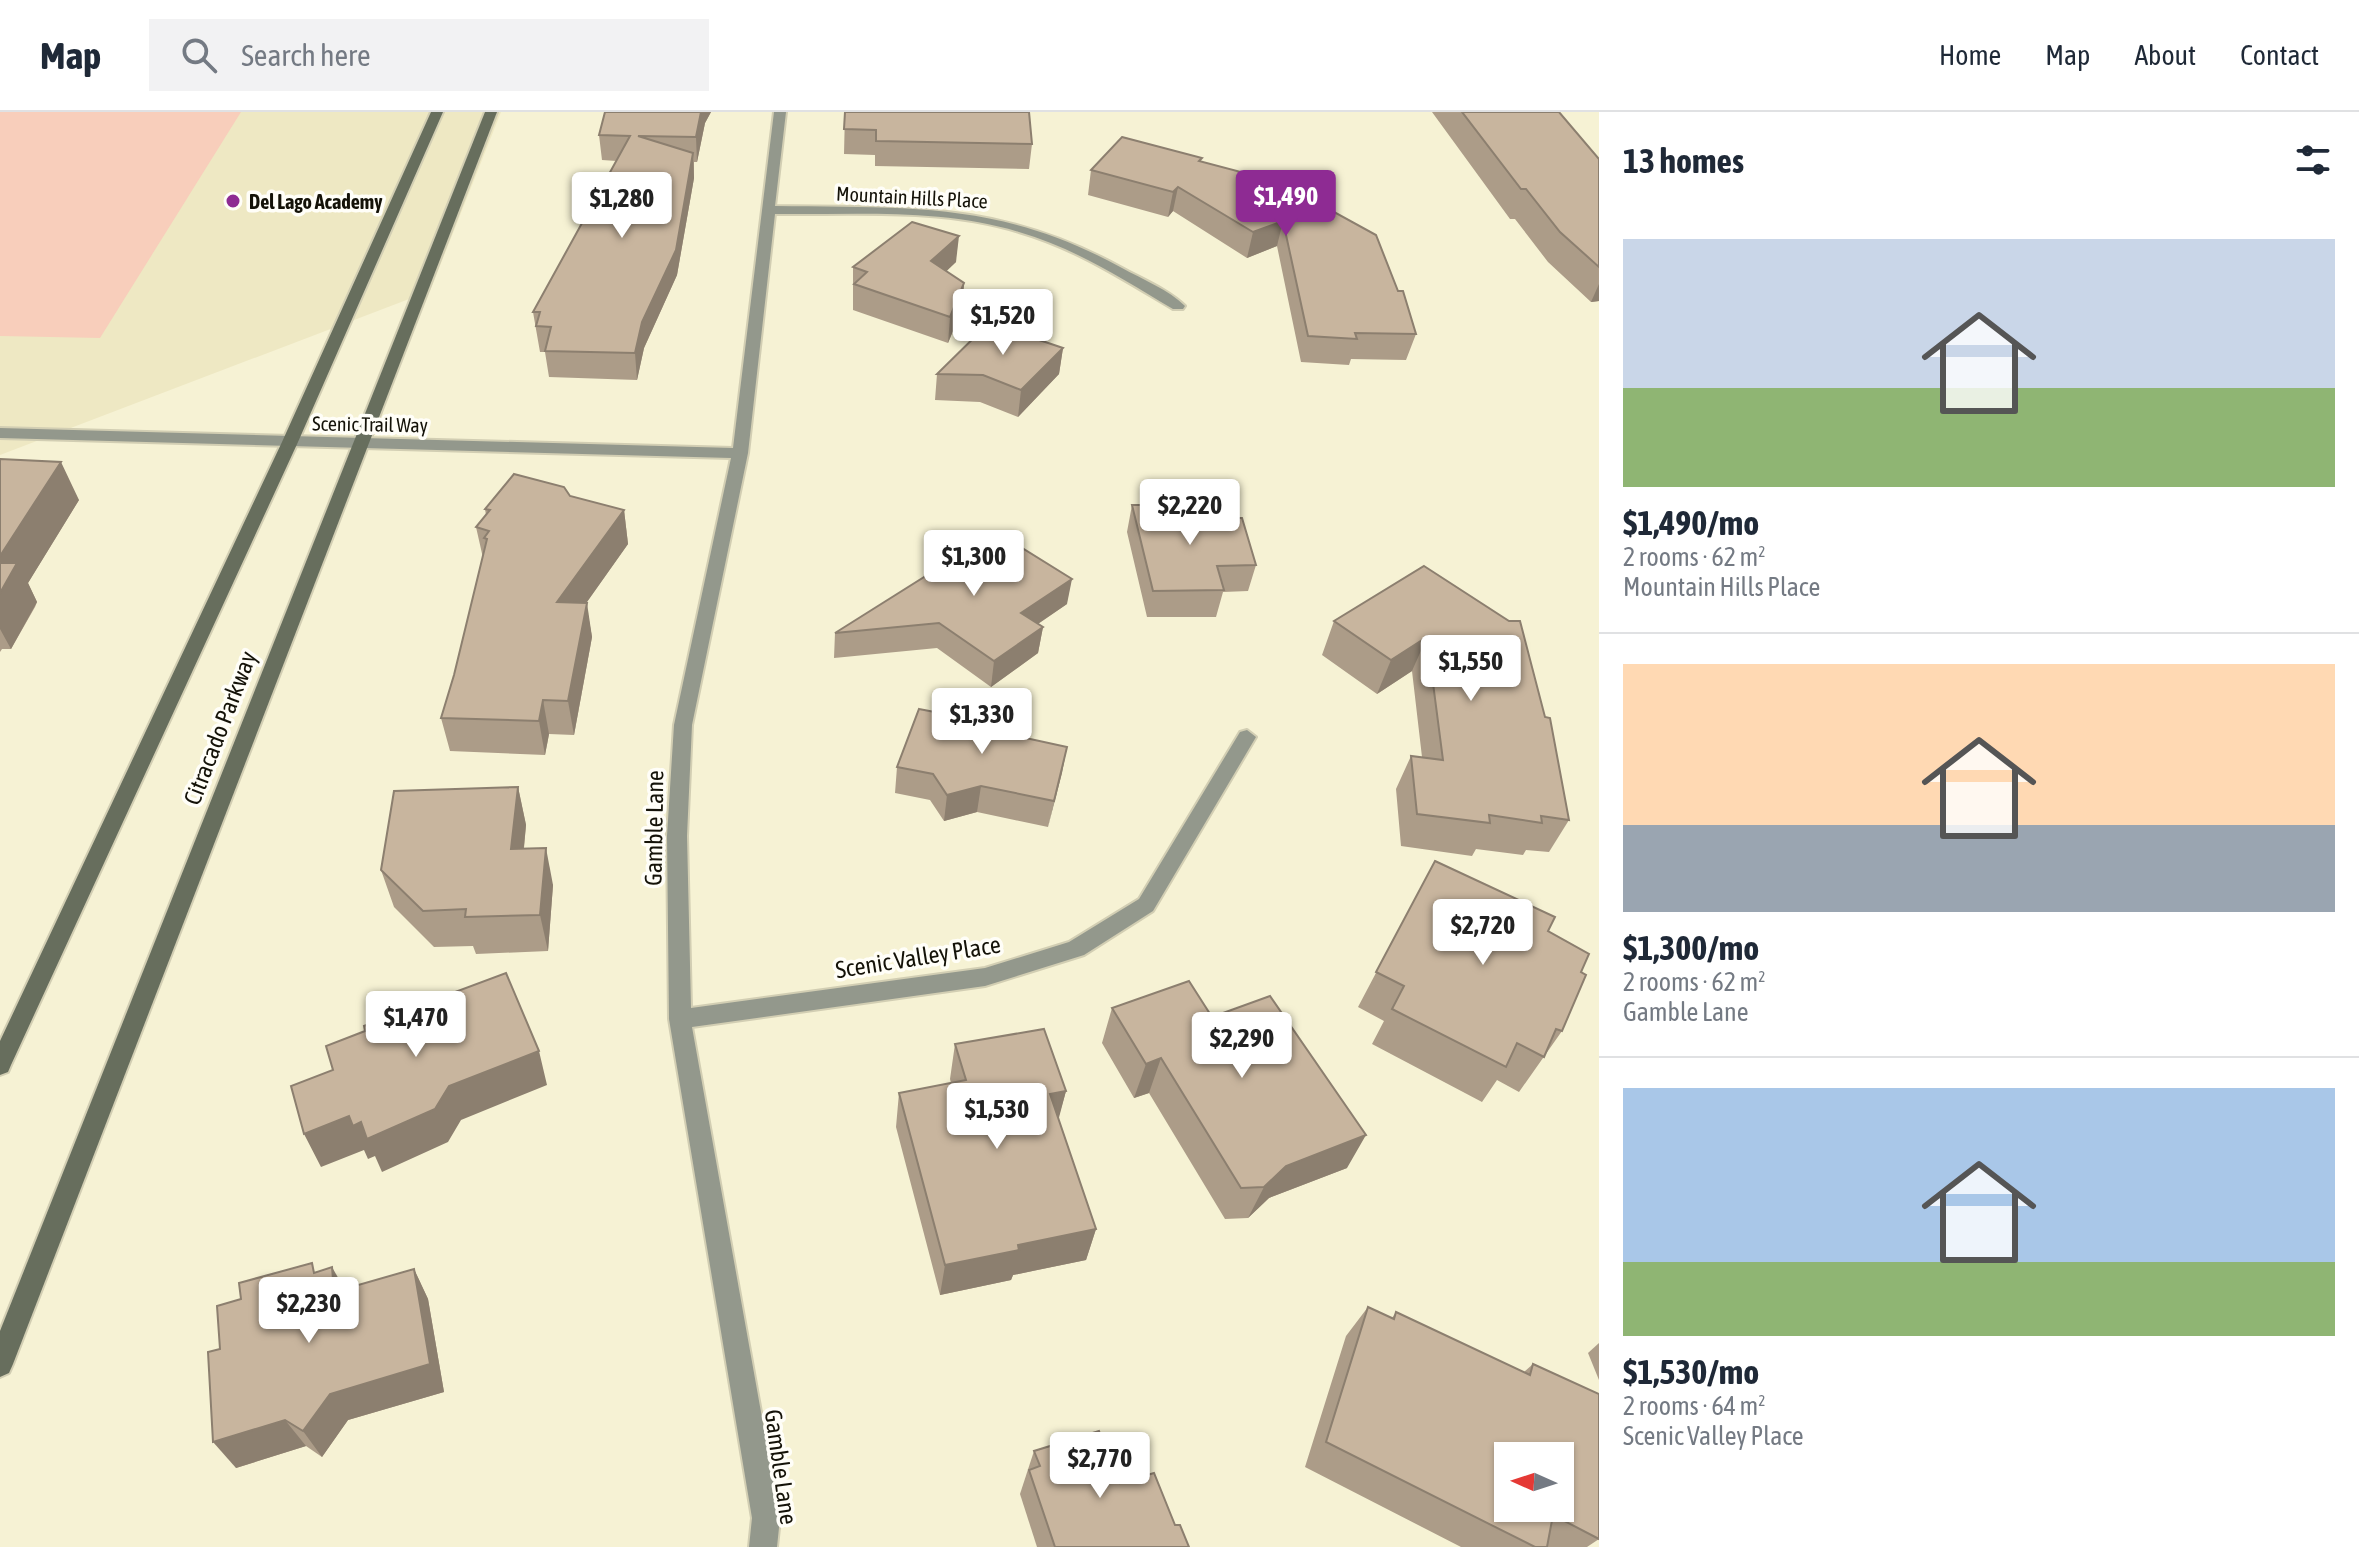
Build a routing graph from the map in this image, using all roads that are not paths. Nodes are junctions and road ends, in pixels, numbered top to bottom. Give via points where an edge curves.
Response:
1 (437, 112) edge
2 (491, 112) edge
3 (780, 112) edge
4 (769, 210) junction
5 (1178, 306) dead end
6 (0, 433) edge
7 (290, 442) junction
8 (359, 444) junction
9 (740, 453) junction
10 (1247, 737) dead end
11 (680, 1019) junction
12 (0, 1065) edge
13 (0, 1364) edge
14 (763, 1547) edge

1 - 7 street
2 - 8 street, Citracado Parkway
3 - 4 street, Gamble Lane
4 - 5 street, Mountain Hills Place via 935,215 1025,229 1091,255
4 - 9 street, Gamble Lane
6 - 7 street, Scenic Trail Way
7 - 8 street, Scenic Trail Way
7 - 12 street
8 - 9 street, Scenic Trail Way
8 - 13 street, Citracado Parkway
9 - 11 street, Gamble Lane via 683,725 677,836
10 - 11 street, Scenic Valley Place via 1146,905 1076,949 985,977
11 - 14 street, Gamble Lane via 766,1518

